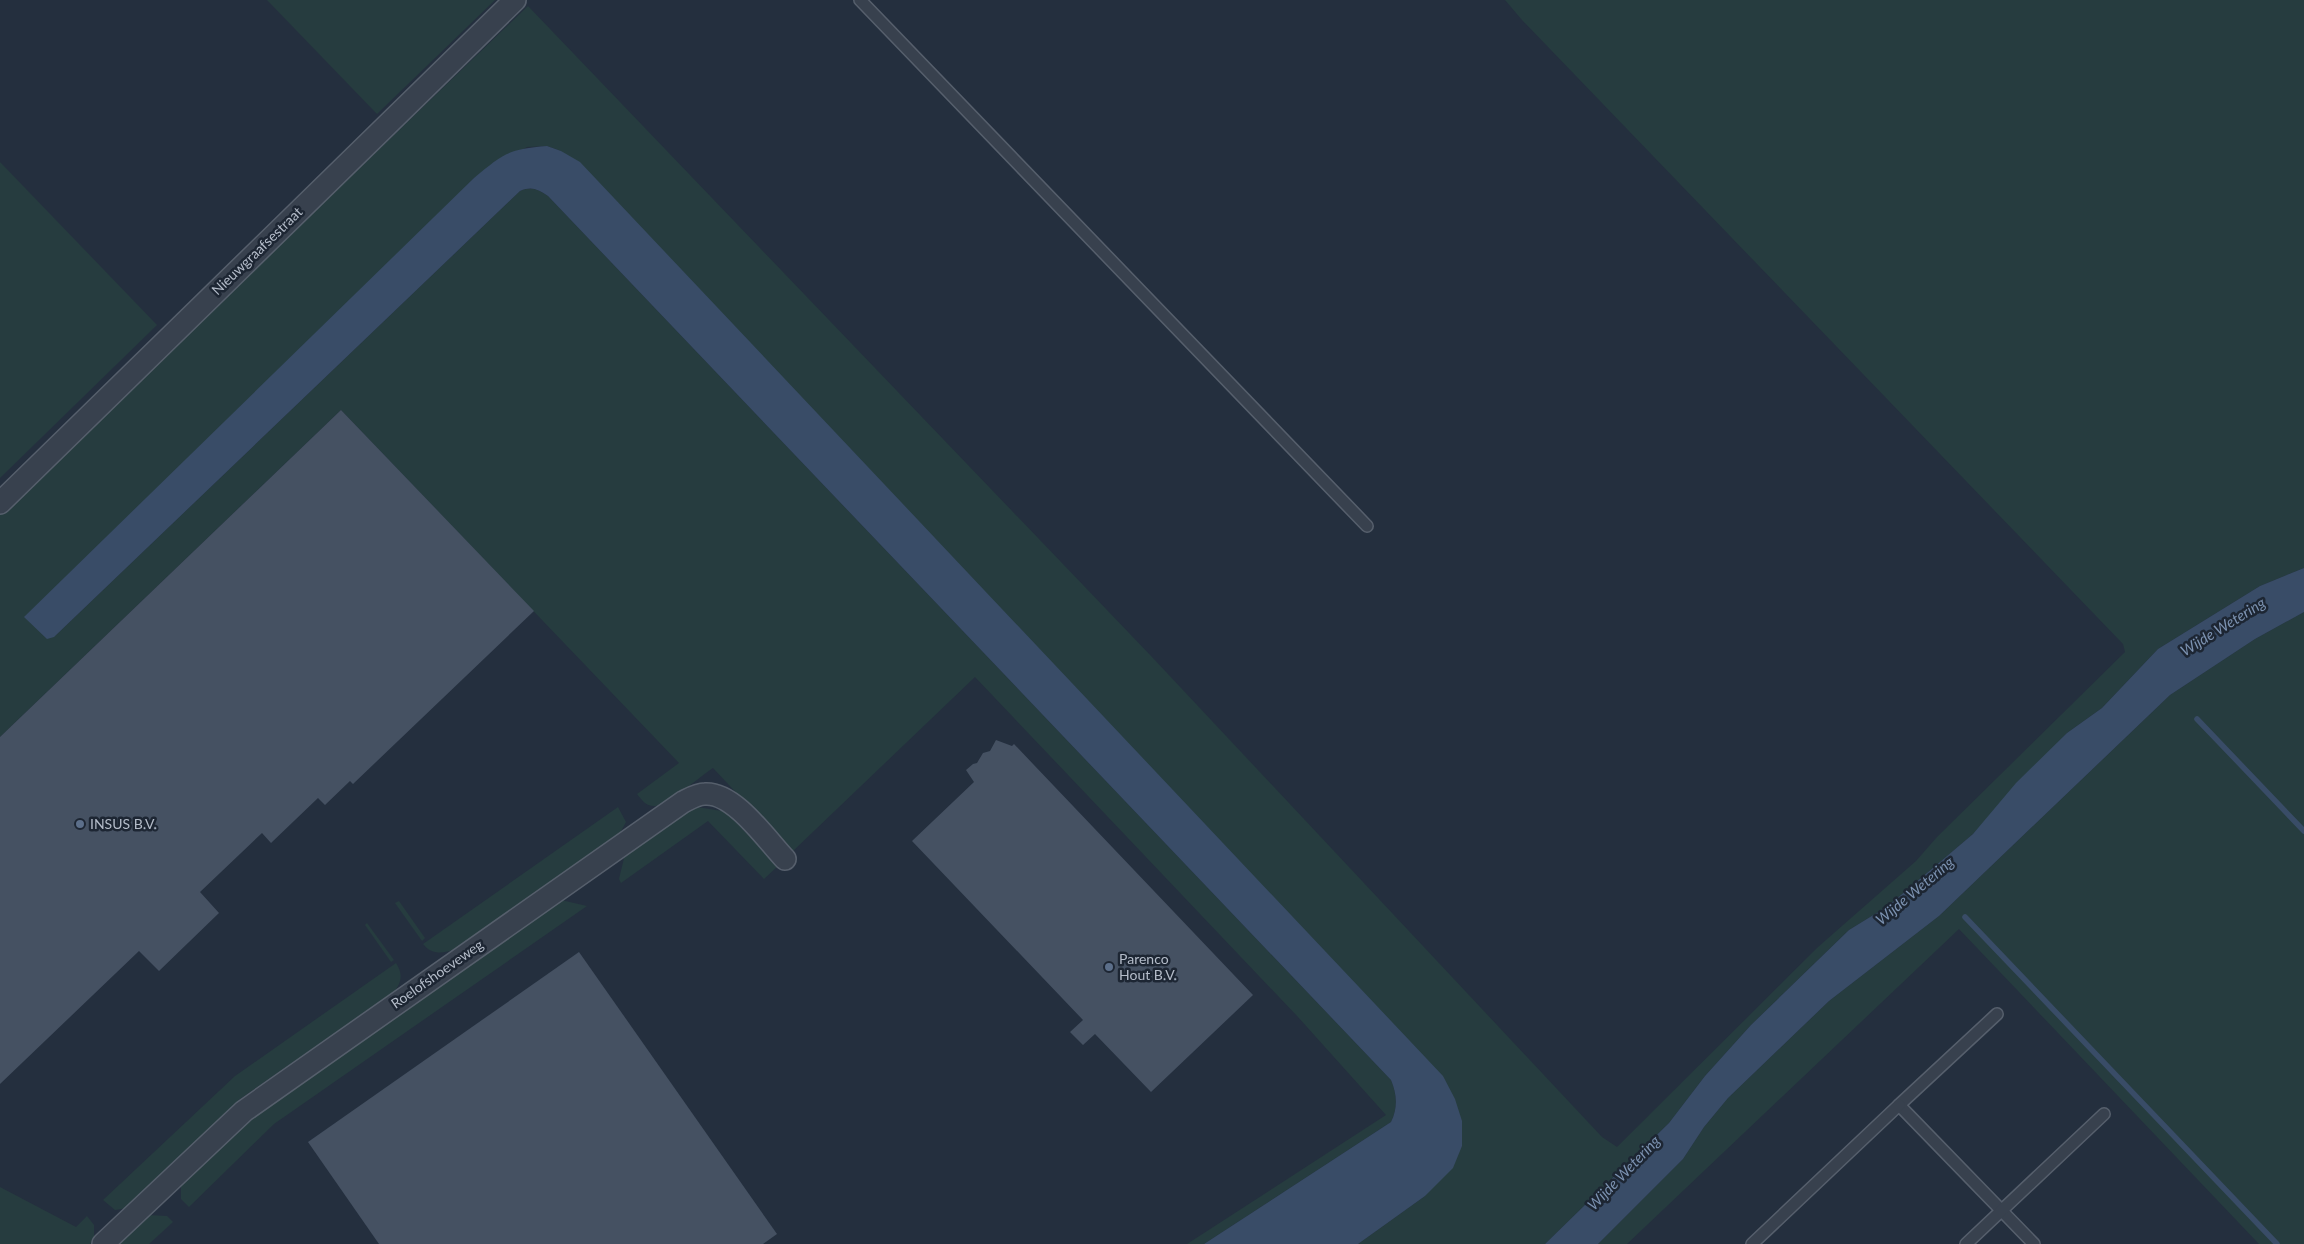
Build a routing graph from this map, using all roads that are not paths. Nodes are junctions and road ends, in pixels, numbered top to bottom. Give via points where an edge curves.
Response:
1 (514, 0) edge
2 (860, 0) edge
3 (0, 502) edge
4 (1367, 526) dead end
5 (785, 859) dead end
6 (1997, 1014) dead end
7 (1899, 1105) junction
8 (2104, 1114) dead end
9 (2001, 1210) junction
10 (103, 1244) edge
11 (1752, 1244) edge
12 (1966, 1244) edge
13 (2034, 1244) edge

1 - 3 street, Nieuwgraafsestraat
2 - 4 lane
5 - 10 street, Roelofshoeveweg via 730,801 713,794 703,794 683,802 244,1111
6 - 7 lane
7 - 9 lane
7 - 11 lane
8 - 9 lane
9 - 12 lane
9 - 13 lane

